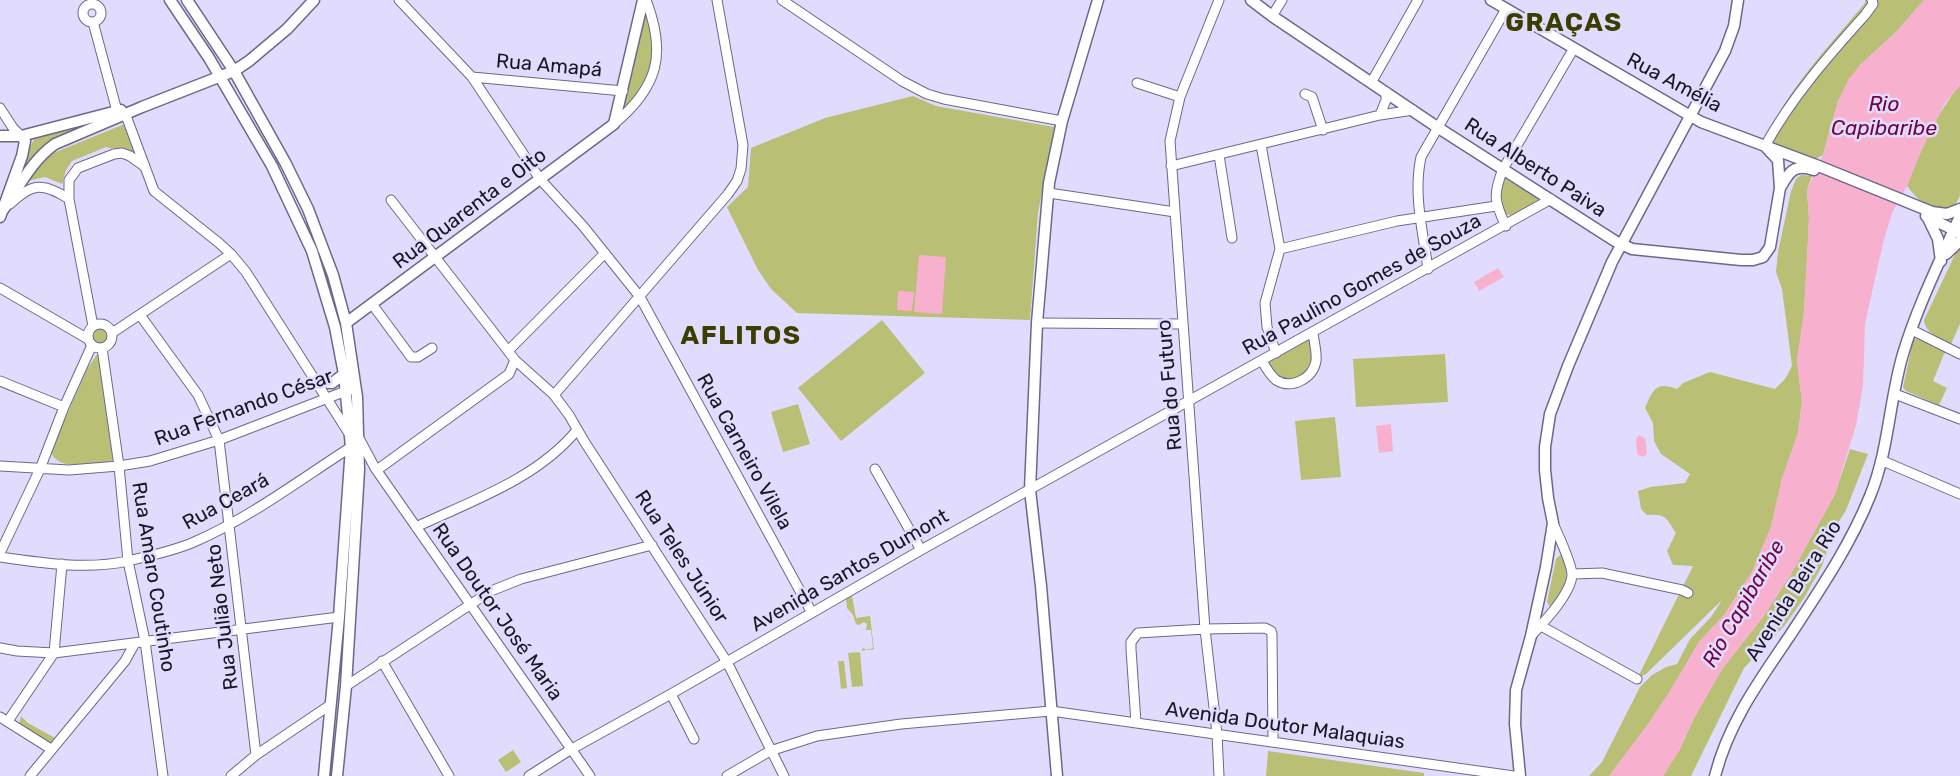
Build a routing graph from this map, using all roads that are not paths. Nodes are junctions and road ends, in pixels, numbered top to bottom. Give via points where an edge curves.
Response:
1 (170, 0) edge
2 (187, 0) edge
3 (314, 0) edge
4 (399, 0) edge
5 (645, 0) edge
6 (717, 0) edge
7 (782, 0) edge
8 (1098, 0) edge
9 (1219, 0) edge
10 (1251, 0) edge
11 (1282, 0) edge
12 (1418, 0) edge
13 (1491, 0) edge
14 (1738, 0) edge
15 (1872, 0) edge
16 (1506, 9) junction
17 (1272, 16) junction
18 (93, 22) dead end
19 (1574, 48) junction
20 (234, 70) junction
21 (220, 77) junction
22 (472, 77) junction
23 (1371, 82) junction
24 (1137, 83) dead end
25 (623, 91) junction
26 (1386, 92) junction
27 (1305, 94) dead end
28 (1180, 97) junction
29 (0, 108) edge
30 (1413, 110) junction
31 (121, 112) junction
32 (1380, 115) junction
33 (1690, 116) junction
34 (1062, 121) junction
35 (614, 124) junction
36 (1437, 126) junction
37 (1323, 130) junction
38 (0, 136) edge
39 (21, 136) junction
40 (1260, 145) junction
41 (1766, 146) junction
42 (1219, 155) junction
43 (144, 166) junction
44 (1171, 166) junction
45 (1815, 167) junction
46 (1503, 169) junction
47 (540, 179) junction
48 (1780, 188) junction
49 (1048, 193) junction
50 (69, 199) junction
51 (1551, 199) junction
52 (391, 200) dead end
53 (1496, 206) junction
54 (1960, 209) edge
55 (1175, 212) junction
56 (2, 214) edge
57 (1926, 214) junction
58 (1960, 216) edge
59 (1420, 218) junction
60 (1506, 226) junction
61 (1957, 231) edge
62 (1232, 238) dead end
63 (1960, 241) edge
64 (1622, 244) junction
65 (1280, 249) junction
66 (605, 253) junction
67 (231, 254) junction
68 (435, 257) junction
69 (1941, 261) junction
70 (1428, 269) junction
71 (0, 288) edge
72 (639, 297) junction
73 (372, 304) junction
74 (140, 315) junction
75 (346, 323) junction
76 (1037, 323) junction
77 (64, 324) junction
78 (1183, 324) junction
79 (92, 327) junction
80 (1912, 330) junction
81 (112, 333) junction
82 (1313, 333) junction
83 (90, 342) junction
84 (102, 348) junction
85 (432, 348) dead end
86 (508, 351) junction
87 (1276, 353) junction
88 (1960, 354) edge
89 (515, 360) junction
90 (1262, 362) junction
91 (525, 370) junction
92 (344, 374) junction
93 (509, 374) junction
94 (0, 381) edge
95 (317, 382) junction
96 (351, 389) junction
97 (554, 394) junction
98 (1895, 394) junction
99 (327, 398) junction
100 (1190, 399) junction
101 (64, 407) junction
102 (1960, 419) edge
103 (577, 430) junction
104 (219, 440) junction
105 (353, 440) junction
106 (584, 441) junction
107 (567, 442) junction
108 (46, 454) junction
109 (1883, 460) junction
110 (0, 466) edge
111 (119, 466) junction
112 (40, 469) junction
113 (376, 469) junction
114 (875, 469) dead end
115 (57, 470) junction
116 (359, 470) junction
117 (1030, 489) junction
118 (1960, 494) edge
119 (1553, 523) junction
120 (230, 524) junction
121 (416, 527) junction
122 (652, 546) junction
123 (921, 550) junction
124 (0, 555) edge
125 (128, 561) junction
126 (62, 564) junction
127 (1572, 574) junction
128 (1688, 593) dead end
129 (469, 604) junction
130 (812, 613) junction
131 (339, 618) junction
132 (1541, 626) junction
133 (243, 629) junction
134 (1205, 629) junction
135 (1531, 636) junction
136 (145, 641) junction
137 (135, 643) junction
138 (0, 648) edge
139 (54, 653) junction
140 (382, 661) junction
141 (727, 662) junction
142 (1637, 679) dead end
143 (346, 686) junction
144 (672, 694) junction
145 (330, 705) junction
146 (1051, 711) junction
147 (4, 719) edge
148 (1136, 723) junction
149 (1217, 734) junction
150 (694, 740) dead end
151 (1273, 741) junction
152 (51, 749) junction
153 (570, 750) junction
154 (770, 751) junction
155 (256, 755) junction
156 (30, 776) edge
157 (163, 776) edge
158 (231, 776) edge
159 (324, 776) edge
160 (337, 776) edge
161 (449, 776) edge
162 (529, 776) edge
163 (590, 776) edge
164 (727, 776) edge
165 (784, 776) edge
166 (1057, 776) edge
167 (1219, 776) edge
168 (1514, 776) edge
169 (1520, 776) edge
170 (1715, 776) edge

1 - 21 main road
2 - 20 main road
3 - 20 main road via 287,29
4 - 22 street, Rua Carneiro Vilela
5 - 25 main road, Rua Quarenta e Oito
5 - 35 street, Rua Quarenta e Oito via 655,30 656,66 646,91
6 - 72 street via 744,157 737,181
7 - 34 street via 927,94
8 - 34 main road
9 - 28 street, Rua do Futuro
10 - 17 main road, Rua Alberto Paiva
11 - 17 street
12 - 23 street
13 - 16 main road, Rua Amélia
14 - 33 main road via 1731,38
15 - 41 street via 1873,4 1789,105
16 - 19 main road, Rua Amélia
16 - 36 street
17 - 23 main road, Rua Alberto Paiva
18 - 31 street
19 - 33 main road, Rua Amélia
19 - 46 street
20 - 21 main road
20 - 75 main road via 308,208
21 - 31 main road
21 - 92 main road via 275,171 312,251 335,327
22 - 25 street, Rua Amapá
22 - 47 street, Rua Carneiro Vilela
23 - 26 main road, Rua Alberto Paiva
24 - 28 street
25 - 35 main road, Rua Quarenta e Oito
26 - 30 main road, Rua Alberto Paiva
26 - 32 street
27 - 37 street via 1312,97
28 - 44 street, Rua do Futuro via 1171,131
29 - 39 street
30 - 32 street
30 - 36 main road, Rua Alberto Paiva
31 - 39 main road
31 - 43 street
31 - 56 main road via 46,150
32 - 37 street
33 - 41 main road, Rua Amélia
33 - 64 main road
34 - 49 main road
35 - 47 main road, Rua Quarenta e Oito
36 - 46 main road, Rua Alberto Paiva
36 - 59 street via 1421,157 1417,175
37 - 40 street
38 - 39 main road
39 - 56 main road via 25,141 22,156
40 - 42 street
40 - 65 street
41 - 45 main road, Rua Amélia
41 - 48 main road, Rua Alberto Paiva via 1778,160
42 - 44 street
42 - 62 street
43 - 50 street via 122,153 78,168 69,180
43 - 67 street, Rua Doutor José Maria via 152,187 163,200
44 - 55 street, Rua do Futuro
45 - 48 main road via 1789,172
45 - 57 main road, Rua Amélia
46 - 51 main road, Rua Alberto Paiva
46 - 53 street
47 - 66 street, Rua Carneiro Vilela
47 - 68 main road, Rua Quarenta e Oito
48 - 64 main road, Rua Alberto Paiva via 1770,247 1763,257 1741,260 1632,249
49 - 55 street
49 - 76 main road
50 - 56 street via 36,187 23,192
50 - 79 street
51 - 60 street, Rua Paulino Gomes de Souza
51 - 64 main road, Rua Alberto Paiva
52 - 68 street, Rua Teles Júnior
53 - 59 street
53 - 60 street
54 - 57 main road via 1954,213
55 - 78 street, Rua do Futuro
57 - 61 main road
57 - 69 main road via 1938,239
58 - 61 main road, Avenida Beira Rio
59 - 65 street
59 - 70 street
60 - 70 street, Rua Paulino Gomes de Souza
61 - 69 main road, Avenida Beira Rio
63 - 69 main road
64 - 119 main road via 1594,302 1550,414 1545,470
65 - 87 street via 1265,303 1267,327
66 - 72 street, Rua Carneiro Vilela
66 - 86 street
67 - 74 street
67 - 95 street, Rua Doutor José Maria
68 - 73 main road, Rua Quarenta e Oito
68 - 86 street, Rua Teles Júnior
69 - 80 main road, Avenida Beira Rio
70 - 82 street, Rua Paulino Gomes de Souza
71 - 77 street
72 - 97 street
72 - 130 street, Rua Carneiro Vilela
73 - 75 main road, Rua Quarenta e Oito
73 - 85 street via 411,357
74 - 81 street
74 - 104 street, Rua Julião Neto via 198,395
75 - 96 main road
76 - 78 street
76 - 117 main road
77 - 79 street
77 - 83 street
78 - 100 street, Rua do Futuro
79 - 81 street via 104,325
79 - 83 street via 88,332
80 - 88 street
80 - 98 main road, Avenida Beira Rio
81 - 84 street via 109,344
82 - 87 street, Rua Paulino Gomes de Souza
82 - 90 street via 1316,361 1305,379 1291,384 1280,382
83 - 84 street
83 - 101 street
84 - 111 street, Rua Amaro Coutinho
86 - 89 street, Rua Teles Júnior
87 - 90 street, Rua Paulino Gomes de Souza
89 - 91 street, Rua Teles Júnior
89 - 93 street
90 - 100 street, Rua Paulino Gomes de Souza
91 - 93 street
91 - 97 street, Rua Teles Júnior
92 - 95 main road via 332,383
92 - 96 main road
93 - 113 street
94 - 101 street
95 - 99 street, Rua Doutor José Maria
96 - 99 street, Rua Fernando César
96 - 105 main road
97 - 103 street, Rua Teles Júnior
98 - 102 street
98 - 109 main road, Avenida Beira Rio
99 - 104 street, Rua Fernando César
99 - 105 street, Rua Doutor José Maria
100 - 117 street, Avenida Santos Dumont
100 - 134 street, Rua do Futuro
101 - 108 street
103 - 106 street, Rua Teles Júnior
103 - 107 street
104 - 111 street, Rua Fernando César via 172,456
104 - 120 street, Rua Julião Neto
105 - 113 street, Rua Doutor José Maria
105 - 116 main road
105 - 120 street, Rua Ceará
105 - 131 main road
106 - 107 street
106 - 122 street, Rua Teles Júnior
107 - 121 street via 523,475
108 - 112 street
108 - 115 street
109 - 118 street
109 - 170 main road, Avenida Beira Rio via 1848,544 1747,700
110 - 112 street, Rua Fernando César
111 - 115 street, Rua Fernando César
111 - 125 street, Rua Amaro Coutinho
112 - 115 street, Rua Fernando César
112 - 124 street
113 - 116 street
113 - 121 street, Rua Doutor José Maria
114 - 123 street
116 - 143 main road
117 - 123 street, Avenida Santos Dumont
117 - 146 main road
119 - 127 street
119 - 135 main road
120 - 125 street, Rua Ceará via 192,543
120 - 133 street, Rua Julião Neto
121 - 129 street, Rua Doutor José Maria
122 - 129 street via 521,579
122 - 141 street, Rua Teles Júnior
123 - 130 street, Avenida Santos Dumont
124 - 126 street, Rua Ceará
125 - 126 street, Rua Ceará
125 - 136 street, Rua Amaro Coutinho
126 - 139 street
127 - 128 street via 1602,573
127 - 132 street via 1566,592
129 - 140 street
129 - 153 street, Rua Doutor José Maria
130 - 141 street, Avenida Santos Dumont
131 - 133 street
131 - 145 main road
132 - 135 street
132 - 142 street
133 - 136 street
133 - 155 street, Rua Julião Neto
134 - 148 street via 1143,632 1134,637 1131,649
134 - 149 street, Rua do Futuro
134 - 151 street via 1271,631
135 - 169 main road via 1516,690
136 - 137 street
136 - 157 street, Rua Amaro Coutinho
137 - 139 street
137 - 152 street via 125,661
138 - 139 street
139 - 147 street
140 - 143 street
140 - 161 street
141 - 144 street, Avenida Santos Dumont
141 - 154 street, Rua Teles Júnior
143 - 160 main road
144 - 150 street
144 - 153 street, Avenida Santos Dumont
145 - 155 street
145 - 159 main road
146 - 148 street, Avenida Doutor Malaquias
146 - 154 street, Avenida Doutor Malaquias via 828,734
146 - 166 main road
147 - 152 street
148 - 149 street, Avenida Doutor Malaquias
149 - 151 street, Avenida Doutor Malaquias
149 - 167 street, Rua do Futuro
151 - 168 street, Avenida Doutor Malaquias
152 - 156 street
153 - 162 street, Avenida Santos Dumont
153 - 163 street, Rua Doutor José Maria
154 - 164 street, Avenida Doutor Malaquias
154 - 165 street, Rua Teles Júnior
155 - 158 street

